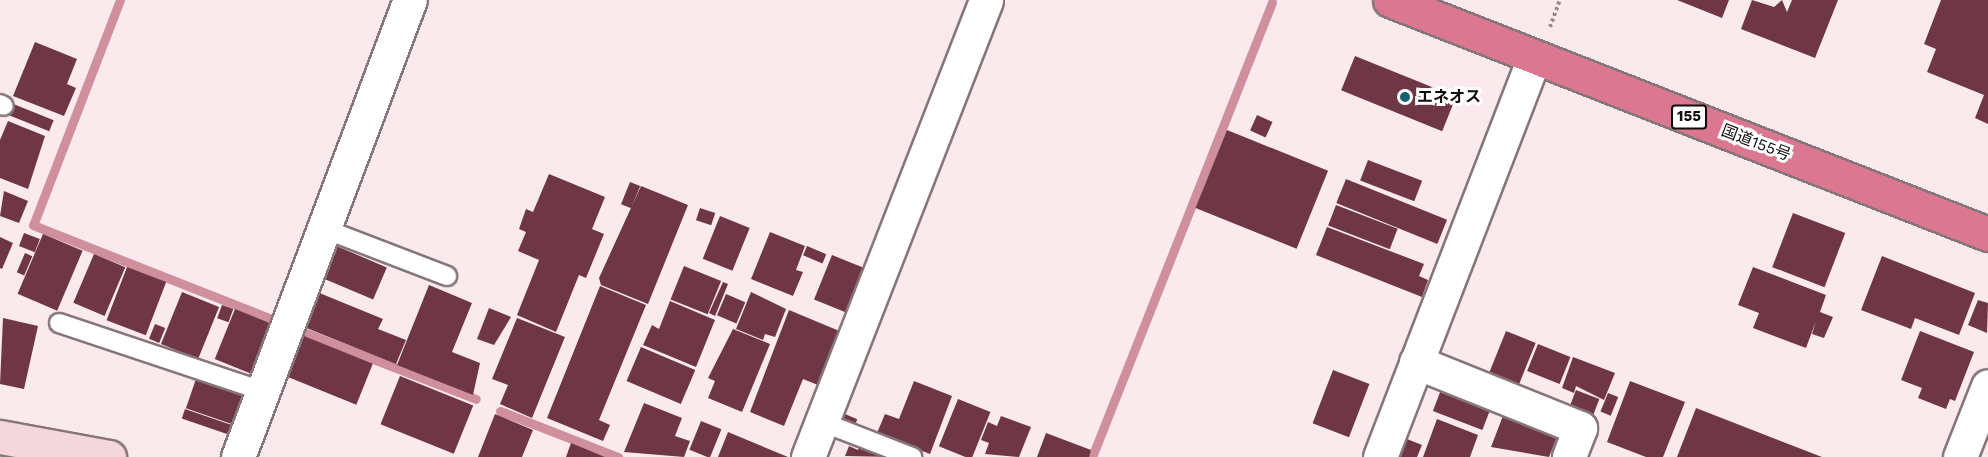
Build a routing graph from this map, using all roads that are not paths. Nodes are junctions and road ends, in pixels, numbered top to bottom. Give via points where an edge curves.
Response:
1 (410, 0) edge
2 (986, 0) edge
3 (1390, 0) edge
4 (1534, 57) junction
5 (322, 228) junction
6 (1988, 234) edge
7 (447, 276) dead end
8 (59, 323) dead end
9 (1416, 362) junction
10 (1988, 386) edge
11 (260, 390) junction
12 (822, 422) junction
13 (0, 437) edge
14 (110, 457) edge
15 (238, 457) edge
16 (808, 457) edge
17 (912, 457) edge
18 (1380, 457) edge
19 (1569, 457) edge
20 (1960, 457) edge

1 - 5 street
2 - 12 street
3 - 4 highway, 国道155号 / 155
4 - 6 highway, 国道155号 / 155
4 - 9 street
5 - 7 lane
5 - 11 street
8 - 11 lane
9 - 18 street
9 - 19 street via 1580,428
10 - 20 street
11 - 15 street
12 - 16 street
12 - 17 lane
13 - 14 street

